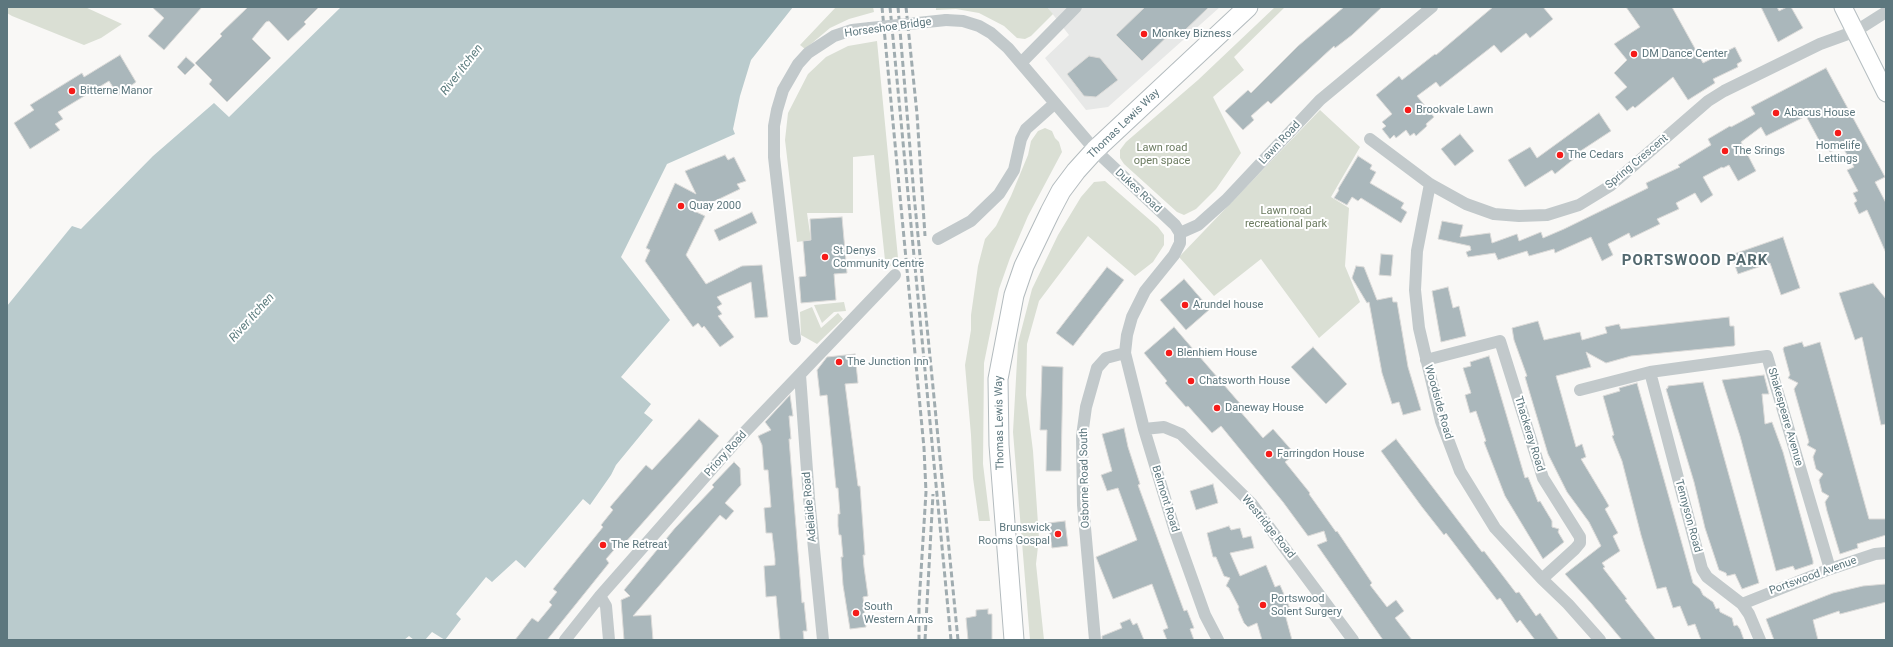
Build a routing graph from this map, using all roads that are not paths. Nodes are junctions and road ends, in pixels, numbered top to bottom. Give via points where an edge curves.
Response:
1 (1076, 7) edge
2 (1248, 7) edge
3 (1432, 7) edge
4 (1843, 7) edge
5 (1886, 12) edge
6 (1856, 31) junction
7 (1021, 63) junction
8 (1886, 93) edge
9 (1054, 104) junction
10 (1370, 138) dead end
11 (1095, 150) junction
12 (1430, 184) junction
13 (1180, 233) junction
14 (938, 239) dead end
15 (895, 275) dead end
16 (794, 339) dead end
17 (1125, 353) junction
18 (1426, 360) junction
19 (1650, 372) junction
20 (800, 375) junction
21 (1580, 390) dead end
22 (1144, 429) junction
23 (1886, 553) edge
24 (1830, 569) junction
25 (1542, 579) junction
26 (600, 596) junction
27 (1742, 604) junction
28 (565, 640) edge
29 (609, 640) edge
30 (823, 640) edge
31 (1014, 640) edge
32 (1095, 640) edge
33 (1218, 640) edge
34 (1353, 640) edge
35 (1600, 640) edge
36 (1760, 640) edge

1 - 7 street
2 - 11 main road, Thomas Lewis Way
3 - 13 street, Lawn Road via 1320,100 1204,220
4 - 6 street
5 - 6 street, Spring Crescent
6 - 8 street
6 - 12 street, Spring Crescent via 1820,44 1708,101 1610,186 1579,205 1547,215 1494,214 1466,204
7 - 9 street, Horseshoe Bridge
7 - 16 street, Horseshoe Bridge, bridge via 991,33 979,26 963,21 946,20 852,30 834,36 808,53 798,64 783,90 774,126 774,157
9 - 11 street, Horseshoe Bridge
9 - 14 street via 1026,129 1014,170 999,194 971,220
10 - 12 street, Spring Crescent
11 - 13 street, Dukes Road via 1175,225
11 - 31 main road, Thomas Lewis Way via 1061,191 1038,235 1014,295 1002,352 998,379 998,445
12 - 18 street, Woodside Road via 1417,251 1415,290
13 - 17 street via 1180,243 1174,255 1145,292 1132,317
15 - 20 street, Priory Road
17 - 22 street, Belmont Road
17 - 32 street, Osborne Road South via 1106,358 1097,368 1086,407 1082,436 1083,505
18 - 25 street, Woodside Road via 1441,422 1460,471 1495,528
18 - 25 street, Thackeray Road via 1500,341 1543,478 1580,537 1580,543 1575,549
19 - 21 street, Shakespeare Avenue
19 - 24 street, Shakespeare Avenue via 1767,356
19 - 27 street, Tennyson Road via 1702,569 1707,577
20 - 26 street, Priory Road via 745,431
20 - 30 street, Adelaide Road
22 - 33 street, Belmont Road via 1175,531 1205,615
22 - 34 street, Westridge Road via 1164,427 1181,434 1252,504
23 - 24 street, Portswood Avenue via 1875,554
24 - 27 street, Portswood Avenue
25 - 35 street, Woodside Road
26 - 28 street, Priory Road
26 - 29 street via 606,606
27 - 36 street, Tennyson Road

